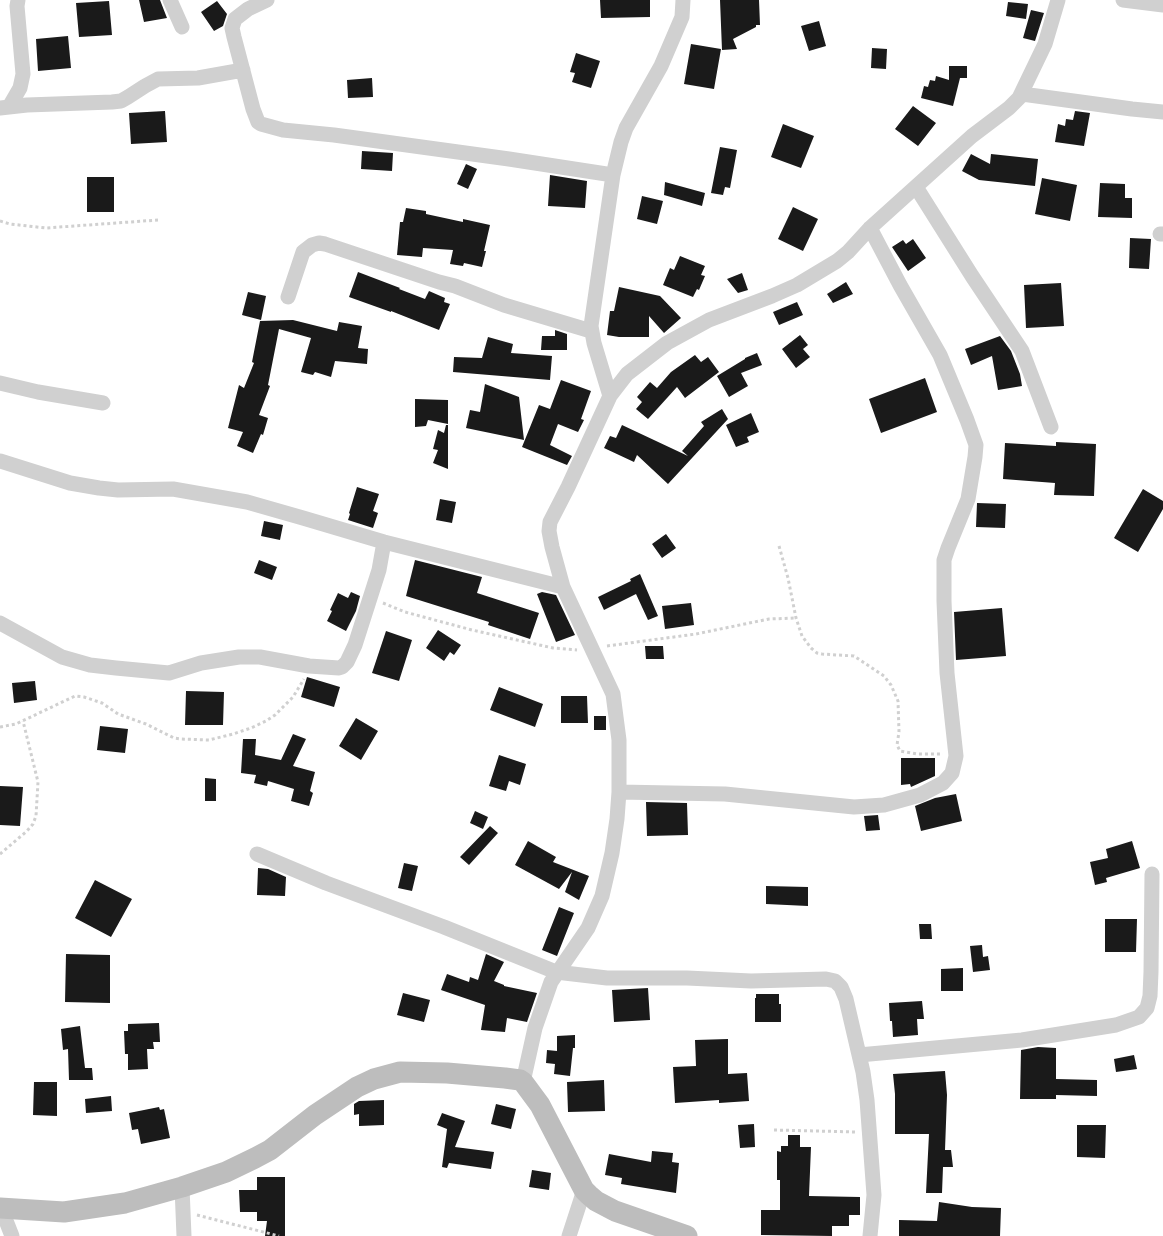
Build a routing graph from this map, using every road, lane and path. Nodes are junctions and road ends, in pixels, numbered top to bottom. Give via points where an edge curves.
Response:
1 (18, 0) edge
2 (170, 0) edge
3 (267, 0) edge
4 (683, 0) edge
5 (1058, 0) edge
6 (1123, 0) edge
7 (1163, 5) edge
8 (182, 27) dead end
9 (243, 70) junction
10 (1022, 94) junction
11 (4, 108) edge
12 (1163, 112) edge
13 (613, 175) junction
14 (916, 187) junction
15 (158, 220) dead end
16 (0, 222) edge
17 (870, 228) junction
18 (288, 297) dead end
19 (591, 331) junction
20 (0, 383) edge
21 (610, 396) junction
22 (103, 403) dead end
23 (1051, 427) dead end
24 (0, 461) edge
25 (384, 542) junction
26 (779, 546) dead end
27 (563, 587) junction
28 (370, 598) junction
29 (796, 618) junction
30 (0, 623) edge
31 (592, 649) junction
32 (309, 666) junction
33 (23, 721) junction
34 (0, 727) edge
35 (956, 756) junction
36 (619, 792) junction
37 (0, 854) edge
38 (257, 854) dead end
39 (1152, 874) dead end
40 (556, 972) junction
41 (859, 1055) junction
42 (523, 1082) junction
43 (774, 1130) dead end
44 (870, 1131) junction
45 (182, 1187) junction
46 (584, 1190) junction
47 (0, 1208) edge
48 (184, 1212) junction
49 (12, 1236) edge
50 (184, 1236) edge
51 (279, 1236) edge
52 (569, 1236) edge
53 (687, 1236) edge
54 (870, 1236) edge

1 - 11 street via 23,74 20,88
2 - 8 street
3 - 9 street via 248,9 233,23
4 - 13 street via 682,17 661,66 626,128
5 - 10 street via 1045,44
6 - 7 street
9 - 11 street via 198,78 158,79 121,101
9 - 13 street via 258,122 263,125
10 - 12 street
10 - 14 street
13 - 19 street
14 - 17 street
14 - 23 street via 1022,351
15 - 16 path via 46,228
17 - 21 street via 837,261 797,285 709,320 667,344 627,374
17 - 35 street via 939,356 976,445 968,499 944,560 947,673
18 - 19 street via 303,252 319,243
19 - 21 street
20 - 22 street
21 - 27 street via 550,522 550,540
24 - 25 street via 99,488 173,489 228,498
25 - 27 street
25 - 28 street
26 - 29 path
27 - 31 street
28 - 31 path via 472,630 553,648
28 - 32 street via 347,662 339,668
29 - 31 path via 769,619
29 - 35 path via 802,636 816,653 854,656 884,676 898,701 900,751
30 - 32 street via 62,657 99,666 169,673 222,659 260,657
31 - 36 street via 613,694 619,740
32 - 33 path via 297,691 274,715 251,728 209,740 174,738 102,703 75,696
33 - 34 path
33 - 37 path via 38,782 36,816 27,831
35 - 36 street via 952,772 936,788 884,805 854,807 725,794
36 - 40 street via 615,839 602,896 588,928
38 - 40 street
39 - 41 street via 1149,996 1147,1008 1139,1017 1116,1026 1022,1040
40 - 41 street via 607,978 835,981 846,999
40 - 42 street via 535,1028
41 - 44 street
42 - 45 street via 408,1071 386,1076 357,1087 255,1158
42 - 46 street via 540,1105
43 - 44 path
44 - 54 street via 874,1195
45 - 47 street via 125,1203 64,1212
45 - 48 street
46 - 52 street
46 - 53 street via 615,1211
47 - 49 street
48 - 50 street
48 - 51 path

